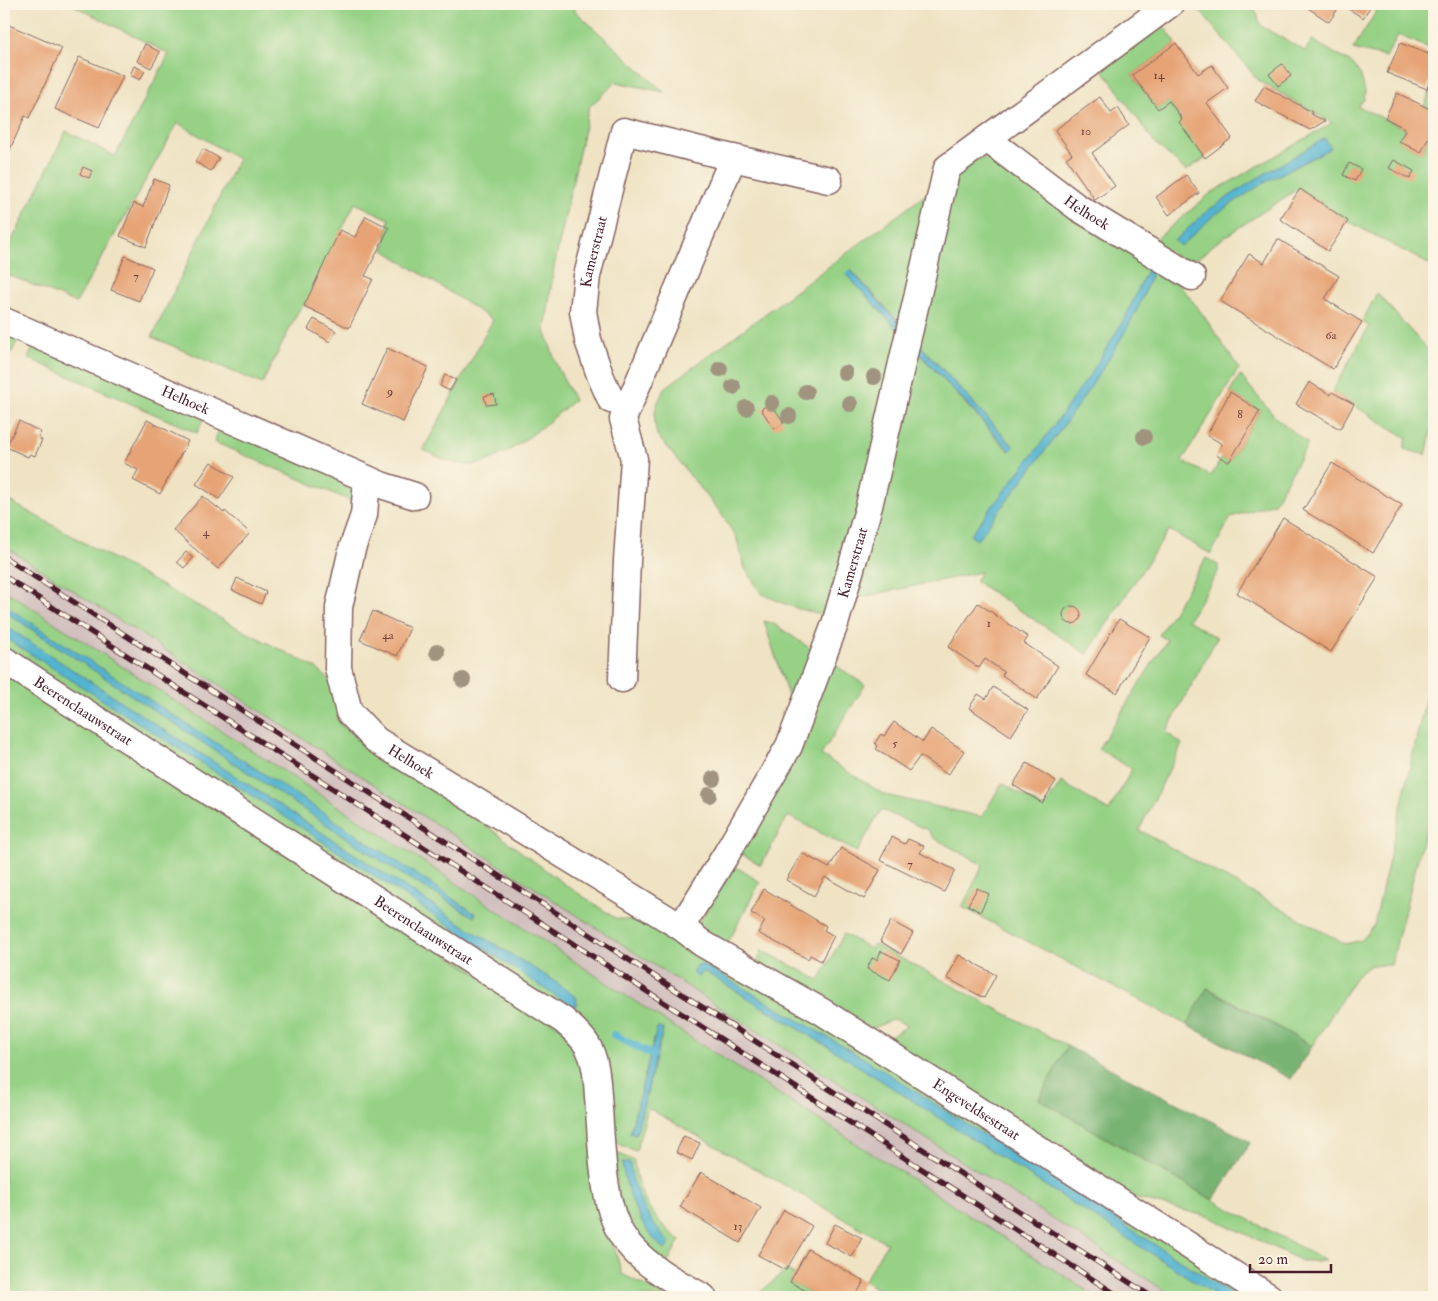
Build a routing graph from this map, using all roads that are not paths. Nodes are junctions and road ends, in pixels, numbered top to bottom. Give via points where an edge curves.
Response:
1 (1170, 4) edge
2 (987, 139) junction
3 (733, 158) junction
4 (829, 180) dead end
5 (1192, 277) dead end
6 (4, 321) edge
7 (611, 400) dead end
8 (367, 478) junction
9 (415, 496) dead end
10 (4, 660) edge
11 (622, 679) dead end
12 (681, 927) junction
13 (703, 1297) edge
14 (1269, 1297) edge

1 - 2 street
2 - 5 street, Helhoek via 1077,207
2 - 12 street, Kamerstraat via 947,168 869,506 835,624 789,746
3 - 4 street
3 - 7 street, Kamerstraat via 624,131 587,276 583,311 588,340
3 - 11 street via 623,419 634,459
6 - 8 street, Helhoek
8 - 9 street, Helhoek
8 - 12 street, Helhoek via 364,515 339,607 338,668 349,712 376,740
10 - 13 street, Beerenclaauwstraat via 563,1020 587,1045 593,1059 606,1184 616,1222 626,1241 648,1263
12 - 14 street, Engeveldsestraat via 703,944 821,1011

